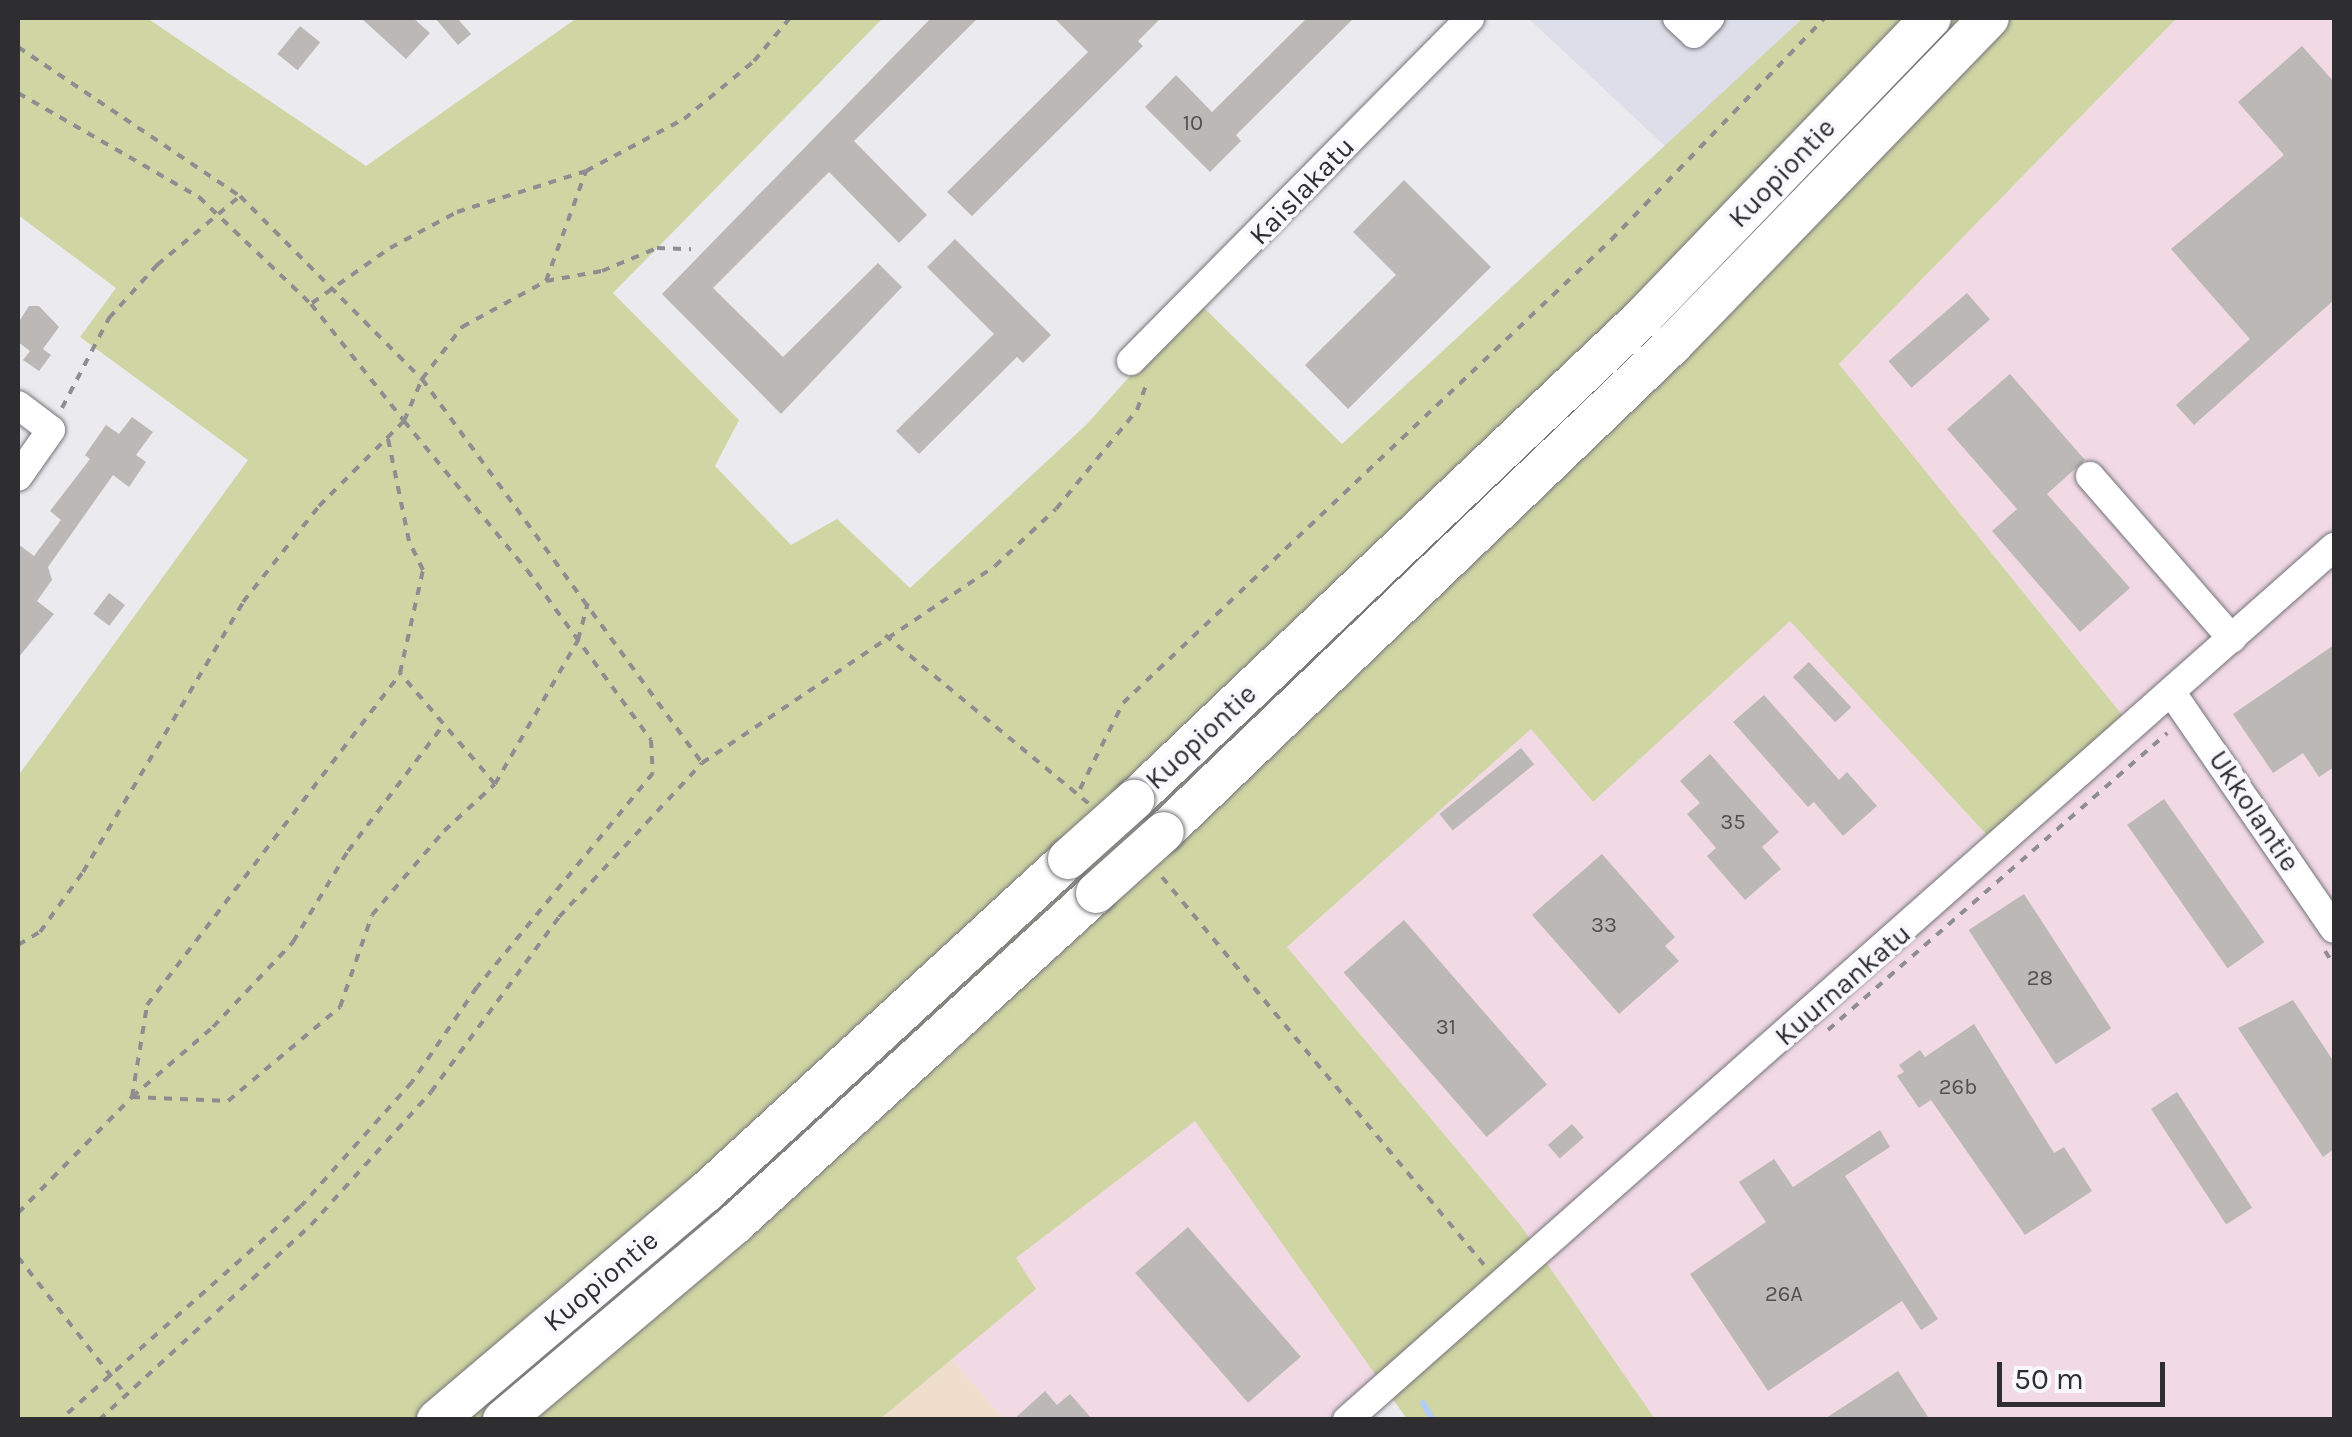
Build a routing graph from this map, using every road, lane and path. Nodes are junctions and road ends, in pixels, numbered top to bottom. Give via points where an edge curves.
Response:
1 (790, 18) edge
2 (1470, 18) edge
3 (1677, 18) edge
4 (1710, 18) edge
5 (1824, 18) edge
6 (1931, 18) edge
7 (1988, 18) edge
8 (18, 46) edge
9 (18, 93) edge
10 (586, 171) junction
11 (240, 196) junction
12 (217, 216) junction
13 (691, 249) dead end
14 (546, 282) junction
15 (332, 287) junction
16 (311, 304) junction
17 (1155, 338) junction
18 (1130, 361) dead end
19 (422, 379) junction
20 (18, 405) edge
21 (404, 421) junction
22 (51, 430) junction
23 (387, 434) junction
24 (2090, 476) dead end
25 (18, 477) edge
26 (2334, 547) edge
27 (588, 604) junction
28 (885, 635) junction
29 (2232, 639) junction
30 (578, 640) junction
31 (400, 674) junction
32 (2172, 693) junction
33 (444, 724) junction
34 (702, 763) junction
35 (496, 784) junction
36 (1080, 789) dead end
37 (1088, 802) dead end
38 (1160, 876) dead end
39 (2334, 930) edge
40 (18, 945) edge
41 (132, 1098) junction
42 (18, 1213) edge
43 (18, 1257) edge
44 (1500, 1286) junction
45 (110, 1375) junction
46 (125, 1394) junction
47 (60, 1420) edge
48 (99, 1420) edge
49 (438, 1420) edge
50 (504, 1420) edge
51 (1347, 1420) edge

1 - 10 path via 754,61 684,119
2 - 17 street, Kaislakatu
3 - 4 street via 1694,34
5 - 36 path via 1612,240 1123,703
6 - 49 highway, Kuopiontie, bridge via 1643,316 1134,800 706,1192
7 - 50 highway, Kuopiontie, bridge via 1672,345 1164,832 734,1224
8 - 11 path
9 - 12 path via 199,197
10 - 14 path
10 - 15 path via 457,212
11 - 12 path
11 - 15 path
12 - 16 path
12 - 22 path via 157,265 109,318
13 - 14 path via 657,248
14 - 19 path via 462,327
15 - 16 path
15 - 19 path
16 - 21 path
17 - 18 street, Kaislakatu
17 - 28 path via 1161,347 1137,410 1056,509 995,566
19 - 21 path
19 - 27 path
20 - 22 street
21 - 23 path
21 - 30 path
22 - 25 street
23 - 31 path via 409,541 422,570
23 - 40 path via 244,602 83,872 40,932
24 - 29 street
26 - 29 street, Kuurnankatu
27 - 30 path
27 - 34 path
28 - 34 path
28 - 37 path
29 - 32 street, Kuurnankatu
30 - 35 path
30 - 45 path via 651,740 653,773 477,987 412,1082 301,1206
31 - 33 path
31 - 41 path via 147,1004
32 - 39 street, Ukkolantie
32 - 44 street, Kuurnankatu
33 - 35 path
33 - 41 path via 348,852 293,942
34 - 46 path via 559,917 431,1092 312,1225
35 - 41 path via 444,831 372,914 340,1007 228,1101
38 - 44 path
41 - 42 path
43 - 45 path
44 - 51 street, Kuurnankatu
45 - 46 path
45 - 47 path
46 - 48 path

